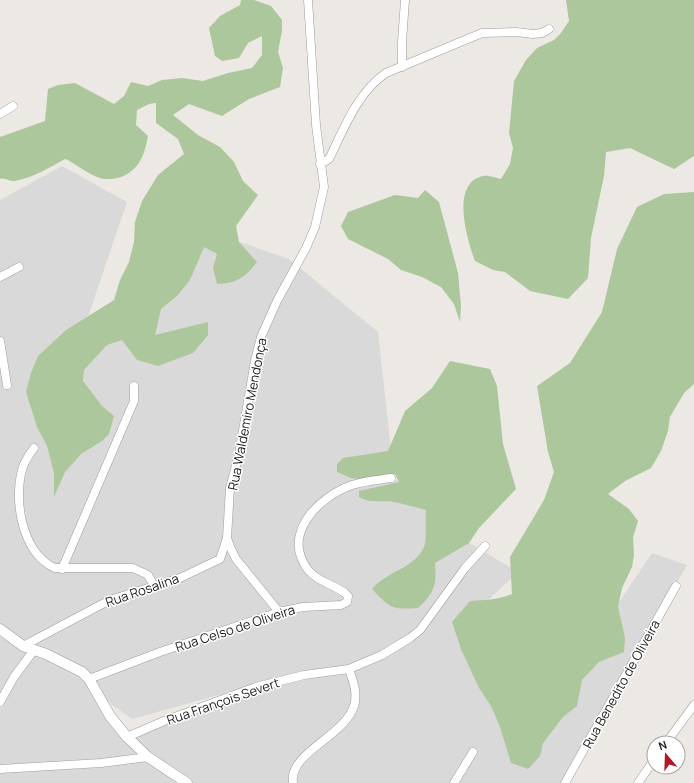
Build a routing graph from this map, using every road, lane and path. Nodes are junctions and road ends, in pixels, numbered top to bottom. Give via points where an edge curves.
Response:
1 (308, 0) edge
2 (405, 0) edge
3 (549, 29) dead end
4 (402, 66) junction
5 (13, 106) dead end
6 (0, 114) edge
7 (320, 164) junction
8 (20, 267) dead end
9 (0, 277) edge
10 (0, 341) edge
11 (7, 385) dead end
12 (134, 386) dead end
13 (34, 448) dead end
14 (391, 478) dead end
15 (227, 538) junction
16 (485, 546) dead end
17 (220, 559) junction
18 (236, 559) junction
19 (62, 569) junction
20 (154, 586) junction
21 (676, 586) dead end
22 (279, 612) junction
23 (0, 629) edge
24 (23, 646) junction
25 (34, 650) junction
26 (349, 669) junction
27 (89, 679) junction
28 (0, 702) edge
29 (694, 705) edge
30 (672, 735) edge
31 (127, 737) junction
32 (473, 752) dead end
33 (148, 757) junction
34 (0, 769) edge
35 (646, 772) edge
36 (187, 783) edge
37 (293, 783) edge
38 (454, 783) edge
39 (565, 783) edge
40 (638, 783) edge

1 - 7 street, Rua Waldemiro Mendonça
2 - 4 street
3 - 4 street via 533,34 482,34
4 - 7 street via 378,79 366,92 329,159
5 - 6 street
7 - 15 street, Rua Waldemiro Mendonça via 324,187 315,227 266,322 255,360 240,454 230,488
8 - 9 street
10 - 11 street
12 - 19 street via 134,401
13 - 19 street via 24,465 20,517 38,556 46,565
14 - 22 street, Rua Celso de Oliveira via 352,485 321,501 300,533 298,552 308,570 316,578 348,596 347,602 341,605 303,607
15 - 17 street
15 - 18 street, Rua Waldemiro Mendonça
16 - 26 street, Rua François Severt via 465,568 420,630 382,655
17 - 18 street, Rua Rosalina
17 - 20 street, Rua Rosalina via 180,578
18 - 22 street, Rua Waldemiro Mendonça
19 - 20 street via 133,568 148,575
20 - 24 street, Rua Rosalina via 110,600
21 - 39 street, Rua Benedito de Oliveira
22 - 27 street, Rua Celso de Oliveira
23 - 24 street
24 - 25 street
25 - 27 street via 76,667
25 - 28 street
26 - 31 street, Rua François Severt via 269,683
26 - 37 street via 354,685 354,706 340,725 301,759 294,768
27 - 31 street via 110,716
29 - 30 street
31 - 33 street
32 - 38 street
33 - 34 street via 101,763
33 - 36 street
35 - 40 street

